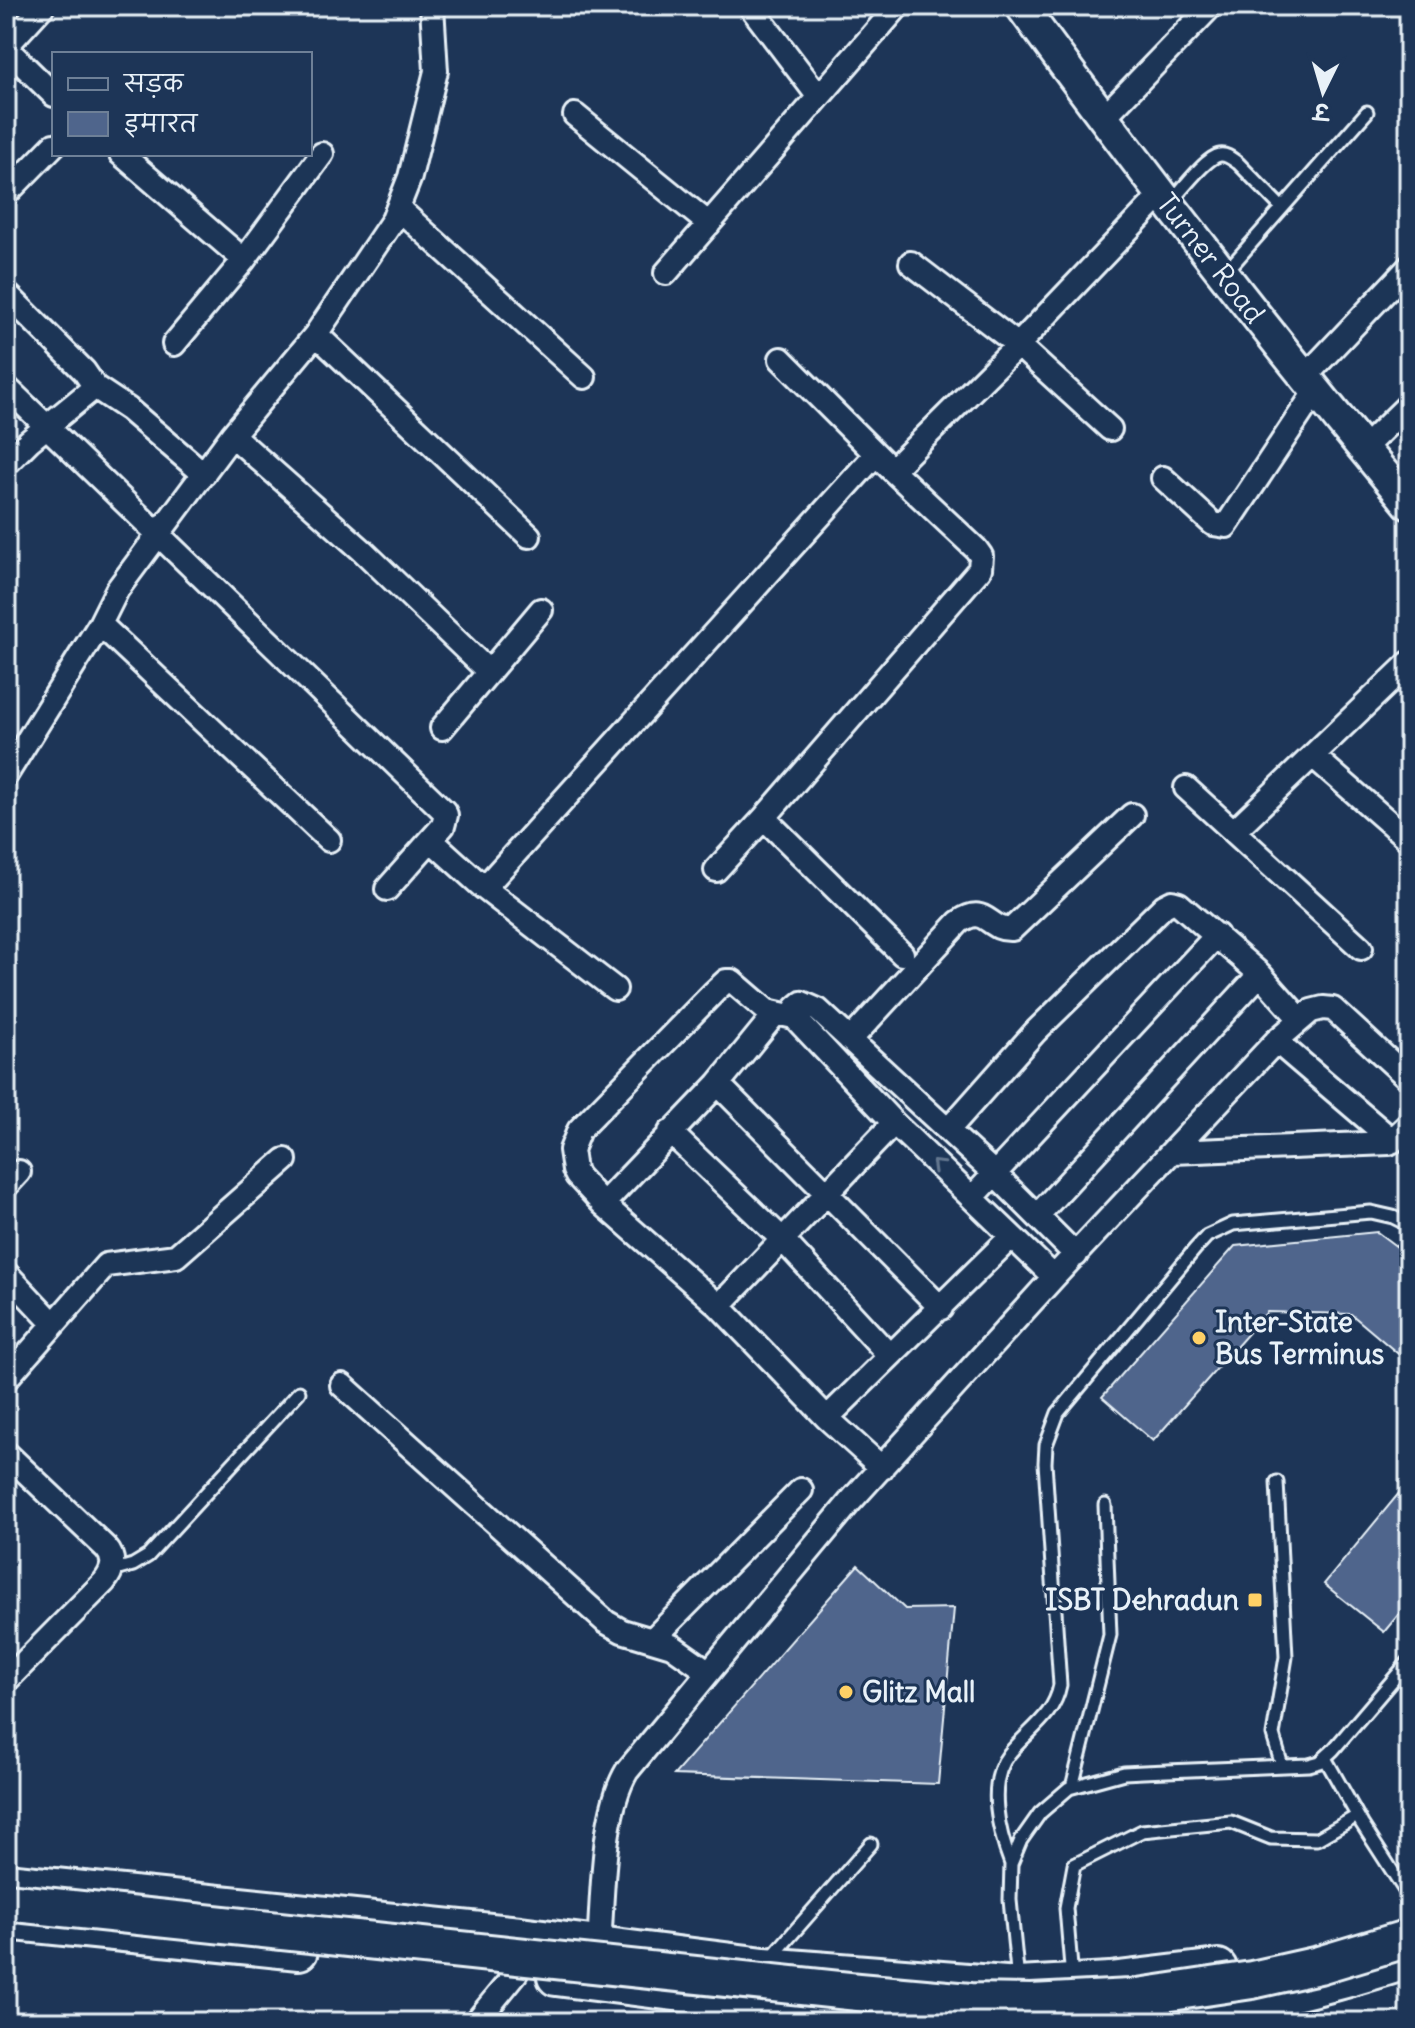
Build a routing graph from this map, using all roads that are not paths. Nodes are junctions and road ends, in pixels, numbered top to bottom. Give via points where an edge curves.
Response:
1 (43, 6) edge
2 (432, 6) edge
3 (750, 6) edge
4 (898, 6) edge
5 (1021, 6) edge
6 (1211, 6) edge
7 (8, 46) edge
8 (52, 93) edge
9 (819, 97) junction
10 (1367, 112) dead end
11 (575, 115) dead end
12 (1103, 118) junction
13 (52, 147) edge
14 (322, 154) dead end
15 (123, 156) edge
16 (6, 194) edge
17 (1166, 199) junction
18 (398, 208) junction
19 (1282, 208) junction
20 (709, 224) junction
21 (244, 260) junction
22 (911, 263) dead end
23 (1409, 267) edge
24 (666, 273) dead end
25 (1224, 274) junction
26 (6, 293) edge
27 (316, 334) junction
28 (174, 344) dead end
29 (1018, 345) junction
30 (781, 359) dead end
31 (584, 377) dead end
32 (1309, 385) junction
33 (6, 387) edge
34 (95, 387) junction
35 (1409, 404) edge
36 (45, 427) junction
37 (1110, 429) dead end
38 (232, 435) junction
39 (1363, 449) junction
40 (884, 462) junction
41 (6, 464) edge
42 (204, 474) junction
43 (1163, 478) dead end
44 (1409, 504) edge
45 (529, 536) dead end
46 (158, 537) junction
47 (541, 610) dead end
48 (100, 624) junction
49 (1409, 663) edge
50 (489, 672) junction
51 (442, 728) dead end
52 (1313, 756) junction
53 (8, 764) edge
54 (1186, 788) dead end
55 (1132, 815) dead end
56 (764, 818) junction
57 (1235, 830) junction
58 (329, 840) dead end
59 (431, 840) junction
60 (1409, 840) edge
61 (716, 870) dead end
62 (484, 888) junction
63 (387, 889) dead end
64 (1217, 935) junction
65 (1361, 948) dead end
66 (902, 954) dead end
67 (1260, 974) junction
68 (615, 989) dead end
69 (784, 1016) junction
70 (1300, 1019) junction
71 (850, 1040) junction
72 (1276, 1041) junction
73 (1409, 1079) edge
74 (718, 1084) junction
75 (901, 1086) junction
76 (888, 1115) junction
77 (1409, 1124) edge
78 (948, 1130) junction
79 (670, 1132) junction
80 (1393, 1141) junction
81 (1173, 1152) junction
82 (285, 1160) dead end
83 (995, 1174) junction
84 (828, 1194) junction
85 (972, 1198) junction
86 (603, 1204) junction
87 (1037, 1216) junction
88 (1409, 1225) edge
89 (1011, 1237) junction
90 (783, 1240) junction
91 (1076, 1255) junction
92 (6, 1273) edge
93 (1054, 1277) junction
94 (719, 1306) junction
95 (941, 1308) junction
96 (53, 1323) junction
97 (889, 1355) junction
98 (6, 1379) edge
99 (342, 1385) dead end
100 (299, 1392) dead end
101 (827, 1418) junction
102 (6, 1453) edge
103 (882, 1468) junction
104 (1277, 1482) dead end
105 (801, 1490) dead end
106 (1105, 1505) dead end
107 (112, 1571) junction
108 (653, 1639) junction
109 (1409, 1661) edge
110 (709, 1672) junction
111 (6, 1681) edge
112 (1325, 1758) junction
113 (1282, 1766) junction
114 (1072, 1787) junction
115 (1357, 1816) junction
116 (871, 1844) dead end
117 (1011, 1864) junction
118 (6, 1882) edge
119 (1409, 1897) edge
120 (6, 1902) edge
121 (1409, 1920) edge
122 (6, 1921) edge
123 (1409, 1938) edge
124 (599, 1944) junction
125 (1409, 1960) edge
126 (764, 1966) junction
127 (516, 1973) junction
128 (1072, 1983) junction
129 (1028, 2006) edge
130 (1255, 2011) edge
131 (968, 2021) edge
132 (476, 2022) edge

1 - 7 street
2 - 18 street via 436,71
3 - 9 street
4 - 9 street
5 - 12 main road, Turner Road
6 - 12 street
7 - 8 street
9 - 20 street
10 - 19 lane
11 - 20 street
12 - 17 main road, Turner Road
13 - 16 street
14 - 21 street
15 - 21 street
17 - 19 lane via 1220,155 1238,163
17 - 25 main road, Turner Road
17 - 29 street
18 - 27 street
18 - 31 street
19 - 25 lane
20 - 24 street
21 - 28 street
22 - 29 street
23 - 32 street
25 - 32 main road, Turner Road
26 - 34 street
27 - 38 street
27 - 45 street
29 - 37 street
29 - 40 street
30 - 40 street
32 - 39 main road, Turner Road
32 - 43 street via 1226,526 1213,524
33 - 36 street
34 - 36 street
34 - 42 street
35 - 39 street
36 - 41 street
36 - 46 street
38 - 42 street
38 - 50 street
39 - 44 main road, Turner Road
40 - 56 street via 976,549 983,562
40 - 62 street
42 - 46 street
46 - 48 street via 117,590
46 - 59 street via 444,811 443,826
47 - 50 street
48 - 53 street
48 - 58 street
49 - 52 street
50 - 51 street
52 - 57 street
52 - 60 street
54 - 57 street
55 - 71 street via 1012,929 975,914 959,922
56 - 61 street
56 - 66 street
57 - 65 street
59 - 62 street
59 - 63 street
62 - 68 street
64 - 67 street
64 - 78 street via 1179,904 1164,906 1035,1032
64 - 83 street
67 - 70 street
67 - 87 street
69 - 71 street via 805,1003
69 - 74 street
69 - 76 street
69 - 86 street via 759,1006 734,982 726,981 579,1130 571,1150 574,1170
70 - 72 street
70 - 73 street via 1333,1009
71 - 75 street
72 - 80 street
72 - 81 street
74 - 79 street
74 - 84 street
75 - 76 street
75 - 78 street
76 - 84 street
85 -> 76 street
77 - 80 street
78 - 83 street
79 - 86 street
79 - 90 street
80 - 81 street
81 - 91 street
82 - 96 street via 176,1256 106,1265
83 - 85 street
83 - 87 street
84 - 90 street
84 - 95 street
85 - 89 street
86 - 94 street
87 - 91 street
88 - 117 lane via 1371,1212 1219,1229 1195,1249 1058,1413 1045,1463 1060,1685 1048,1715 1008,1755 1000,1774 998,1811
89 - 93 street
89 - 95 street
90 - 94 street
90 - 97 street
91 - 93 street
92 - 96 street
93 - 103 street
94 - 101 street
95 - 97 street
96 - 98 street
97 - 101 street
99 - 108 street via 606,1622
100 - 107 lane via 148,1556
101 - 103 street
102 - 107 street via 106,1548
103 - 110 street
104 - 113 lane via 1286,1657 1273,1735
105 - 108 street
106 - 114 lane via 1110,1635
107 - 111 street
108 - 110 street
109 - 112 lane
110 - 124 street via 619,1783
112 - 113 lane
112 - 115 lane
113 - 114 lane via 1124,1773
114 - 117 lane via 1040,1813
115 - 119 lane
115 - 128 lane via 1317,1839 1271,1838 1231,1822 1142,1831 1074,1865 1066,1908
116 - 126 lane
117 - 129 lane via 1010,1911
118 - 124 highway
120 - 123 highway, bridge via 984,2002 1105,2000 1206,1988 1319,1965
121 - 128 highway via 1287,1956 1201,1971
122 - 127 highway
124 - 126 highway
125 - 130 highway
126 - 129 highway
127 - 131 highway via 760,2003
127 - 132 street
128 - 129 highway
129 - 130 highway via 1114,2018

